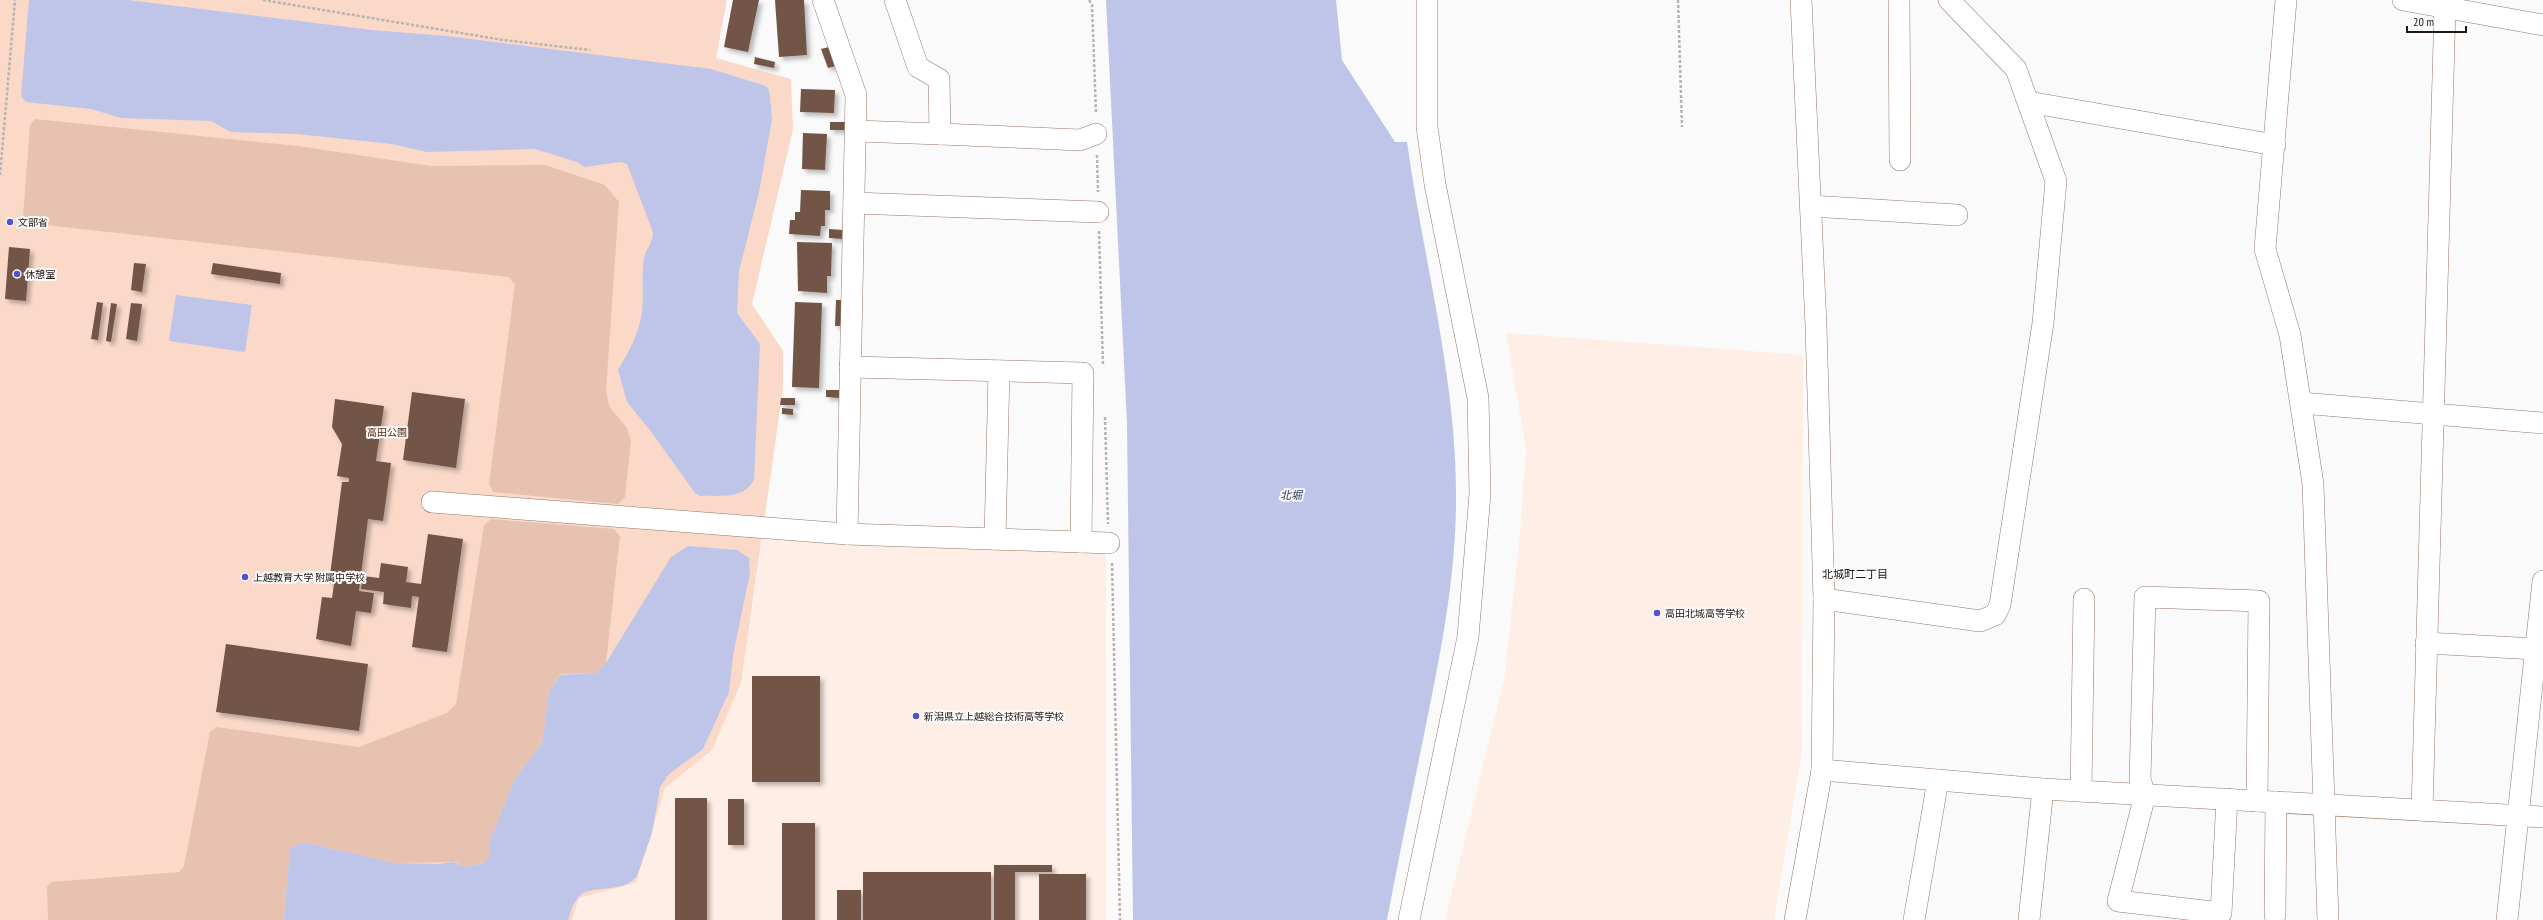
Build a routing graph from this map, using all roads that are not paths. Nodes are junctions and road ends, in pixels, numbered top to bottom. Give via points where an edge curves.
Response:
1 (823, 0) edge
2 (895, 0) edge
3 (1427, 0) edge
4 (1801, 0) edge
5 (1899, 0) edge
6 (1949, 0) edge
7 (2286, 0) edge
8 (2403, 0) edge
9 (2445, 7) junction
10 (2499, 8) edge
11 (2543, 25) edge
12 (2028, 102) junction
13 (856, 131) junction
14 (940, 134) junction
15 (1096, 134) road end
16 (2275, 145) junction
17 (1900, 160) dead end
18 (854, 203) junction
19 (1811, 206) junction
20 (1098, 212) road end
21 (1956, 215) dead end
22 (850, 367) junction
23 (999, 371) junction
24 (2301, 403) junction
25 (2432, 413) junction
26 (2543, 423) edge
27 (432, 502) dead end
28 (847, 534) junction
29 (996, 539) junction
30 (1081, 542) junction
31 (1109, 543) road end
32 (2543, 581) edge
33 (1824, 599) junction
34 (2084, 599) dead end
35 (2426, 643) junction
36 (2536, 649) junction
37 (1822, 770) junction
38 (1938, 780) junction
39 (2043, 789) junction
40 (2081, 791) junction
41 (2145, 795) junction
42 (2227, 799) junction
43 (2267, 801) junction
44 (2324, 804) junction
45 (2422, 810) junction
46 (2519, 816) junction
47 (2543, 817) edge
48 (2275, 915) dead end
49 (1410, 920) edge
50 (1795, 920) edge
51 (1914, 920) edge
52 (2029, 920) edge
53 (2328, 920) edge
54 (2507, 920) edge

1 - 13 street via 856,95
2 - 14 street via 918,67 939,79
3 - 49 street via 1427,127 1435,184 1478,398 1480,494 1468,637
4 - 19 street
5 - 17 street
6 - 12 street via 2016,69
7 - 16 street
8 - 9 street
9 - 10 street
9 - 25 street
10 - 11 street
12 - 16 street
12 - 33 street via 2056,181 2043,323 2000,605 1996,615 1980,621
13 - 14 street
13 - 18 street
14 - 15 street via 1080,140
16 - 24 street via 2265,249 2290,335
18 - 20 street
18 - 22 street
19 - 21 street
19 - 33 street
22 - 23 street
22 - 28 street
23 - 29 street
23 - 30 street via 1083,374
24 - 25 street
24 - 44 street via 2313,484
25 - 26 street
25 - 35 street
27 - 28 street
28 - 29 street
29 - 30 street
30 - 31 street
32 - 36 street
33 - 37 street
34 - 40 street
35 - 36 street
35 - 45 street
36 - 46 street
37 - 38 street
37 - 50 street
38 - 39 street
38 - 51 street
39 - 40 street
39 - 52 street
40 - 41 street
41 - 42 street
41 - 42 street via 2118,901 2221,913
41 - 43 street via 2140,779 2145,597 2260,601
42 - 43 street
43 - 44 street
43 - 48 street
44 - 45 street
44 - 53 street
45 - 46 street
46 - 47 street
46 - 54 street

